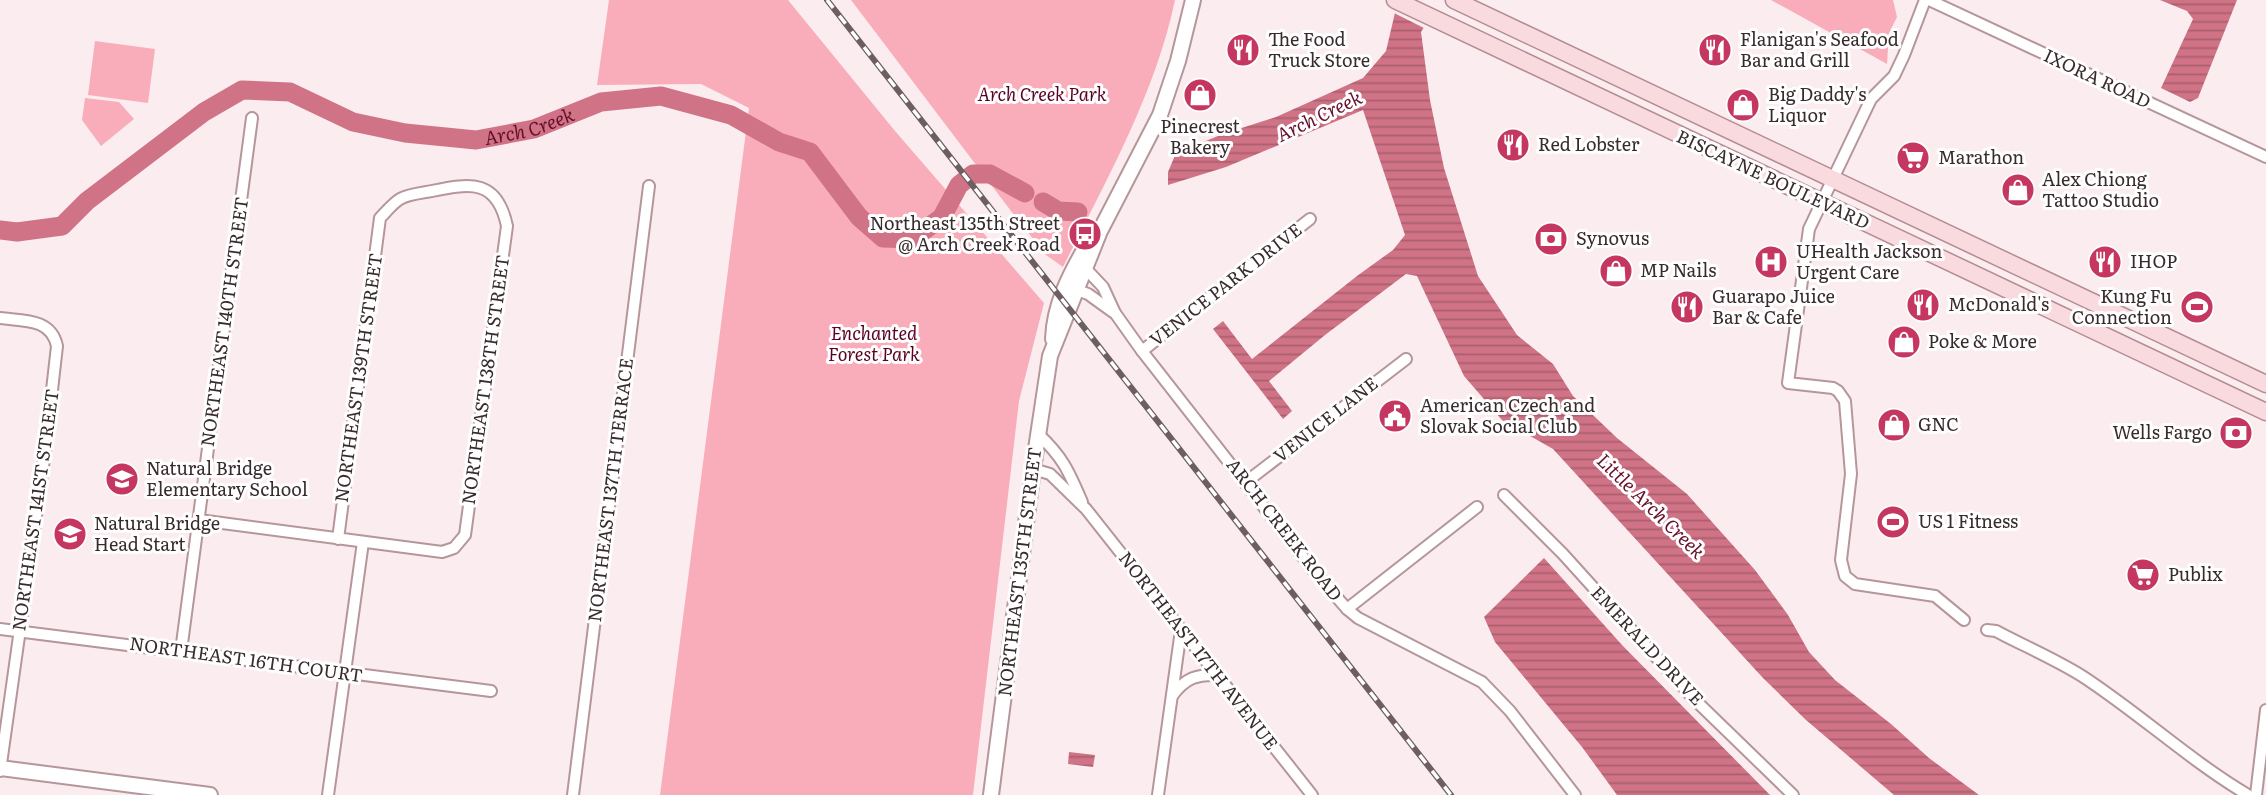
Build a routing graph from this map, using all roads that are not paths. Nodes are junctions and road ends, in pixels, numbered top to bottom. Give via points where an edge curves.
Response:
1 (1193, 0) edge
2 (1395, 0) edge
3 (1454, 0) edge
4 (1927, 0) edge
5 (252, 118) dead end
6 (2266, 157) edge
7 (1833, 179) junction
8 (649, 186) dead end
9 (1821, 202) junction
10 (380, 218) joint
11 (1310, 219) dead end
12 (1100, 231) junction
13 (1085, 268) junction
14 (1077, 290) junction
15 (1115, 313) junction
16 (0, 318) edge
17 (1053, 349) junction
18 (1143, 351) junction
19 (1406, 359) dead end
20 (2266, 384) edge
21 (2263, 410) edge
22 (1038, 434) junction
23 (1033, 469) junction
24 (1246, 482) junction
25 (1504, 495) dead end
26 (1477, 507) dead end
27 (1084, 508) junction
28 (199, 520) junction
29 (338, 539) junction
30 (363, 542) junction
31 (1347, 609) junction
32 (1964, 620) dead end
33 (0, 629) edge
34 (1181, 630) junction
35 (1987, 630) dead end
36 (19, 631) junction
37 (181, 651) junction
38 (345, 674) junction
39 (1218, 675) junction
40 (491, 691) dead end
41 (1170, 698) junction
42 (2266, 710) edge
43 (0, 769) edge
44 (163, 792) edge
45 (210, 795) edge
46 (328, 795) edge
47 (573, 795) edge
48 (991, 795) edge
49 (1158, 795) edge
50 (1312, 795) edge
51 (1575, 795) edge
52 (1793, 795) edge
53 (2248, 795) edge
54 (2256, 795) edge

1 - 12 main road, NORTHEAST 135TH STREET via 1160,115
2 - 9 main road, BISCAYNE BOULEVARD
3 - 7 main road, BISCAYNE BOULEVARD
4 - 6 street, IXORA ROAD
4 - 7 street via 1894,76 1871,99
5 - 28 street, NORTHEAST 140TH STREET
7 - 9 street
7 - 20 main road, BISCAYNE BOULEVARD
8 - 47 street, NORTHEAST 137TH TERRACE
9 - 21 main road, BISCAYNE BOULEVARD
9 - 32 street via 1810,229 1788,383 1833,388 1844,401 1851,474 1841,560 1845,576 1855,584 1935,596
10 - 29 street, NORTHEAST 139TH STREET
10 - 30 street, NORTHEAST 138TH STREET via 400,198 463,185 493,194 507,226 465,535 454,548 442,552
11 - 18 street, VENICE PARK DRIVE
12 - 13 main road, NORTHEAST 135TH STREET
12 - 17 main road, NORTHEAST 135TH STREET via 1075,265 1061,298 1054,320
13 - 14 main road, NORTHEAST 135TH STREET
13 - 15 street, ARCH CREEK ROAD via 1103,288
14 - 15 street, ARCH CREEK ROAD
14 - 17 main road, NORTHEAST 135TH STREET
15 - 18 street, ARCH CREEK ROAD
16 - 36 street, NORTHEAST 141ST STREET via 42,324 52,332 57,346
17 - 22 main road, NORTHEAST 135TH STREET
18 - 24 street, ARCH CREEK ROAD
19 - 24 street, VENICE LANE
22 - 23 main road, NORTHEAST 135TH STREET
22 - 27 street, NORTHEAST 17TH AVENUE via 1066,464
23 - 27 street, NORTHEAST 17TH AVENUE via 1050,474
23 - 48 main road, NORTHEAST 135TH STREET
24 - 31 street, ARCH CREEK ROAD
25 - 52 street, EMERALD DRIVE via 1694,699
26 - 31 street
27 - 34 street, NORTHEAST 17TH AVENUE
28 - 29 street
28 - 37 street, NORTHEAST 140TH STREET
29 - 30 street
30 - 38 street
31 - 51 street, ARCH CREEK ROAD via 1482,682
33 - 36 street, NORTHEAST 16TH COURT
34 - 39 street, NORTHEAST 17TH AVENUE
34 - 41 street
35 - 53 street via 2080,675
36 - 37 street, NORTHEAST 16TH COURT
36 - 43 street, NORTHEAST 141ST STREET
37 - 38 street, NORTHEAST 16TH COURT
38 - 40 street, NORTHEAST 16TH COURT
38 - 46 street
39 - 41 street via 1187,679
39 - 50 street, NORTHEAST 17TH AVENUE
41 - 49 street
42 - 54 street
43 - 44 main road
44 - 45 main road

